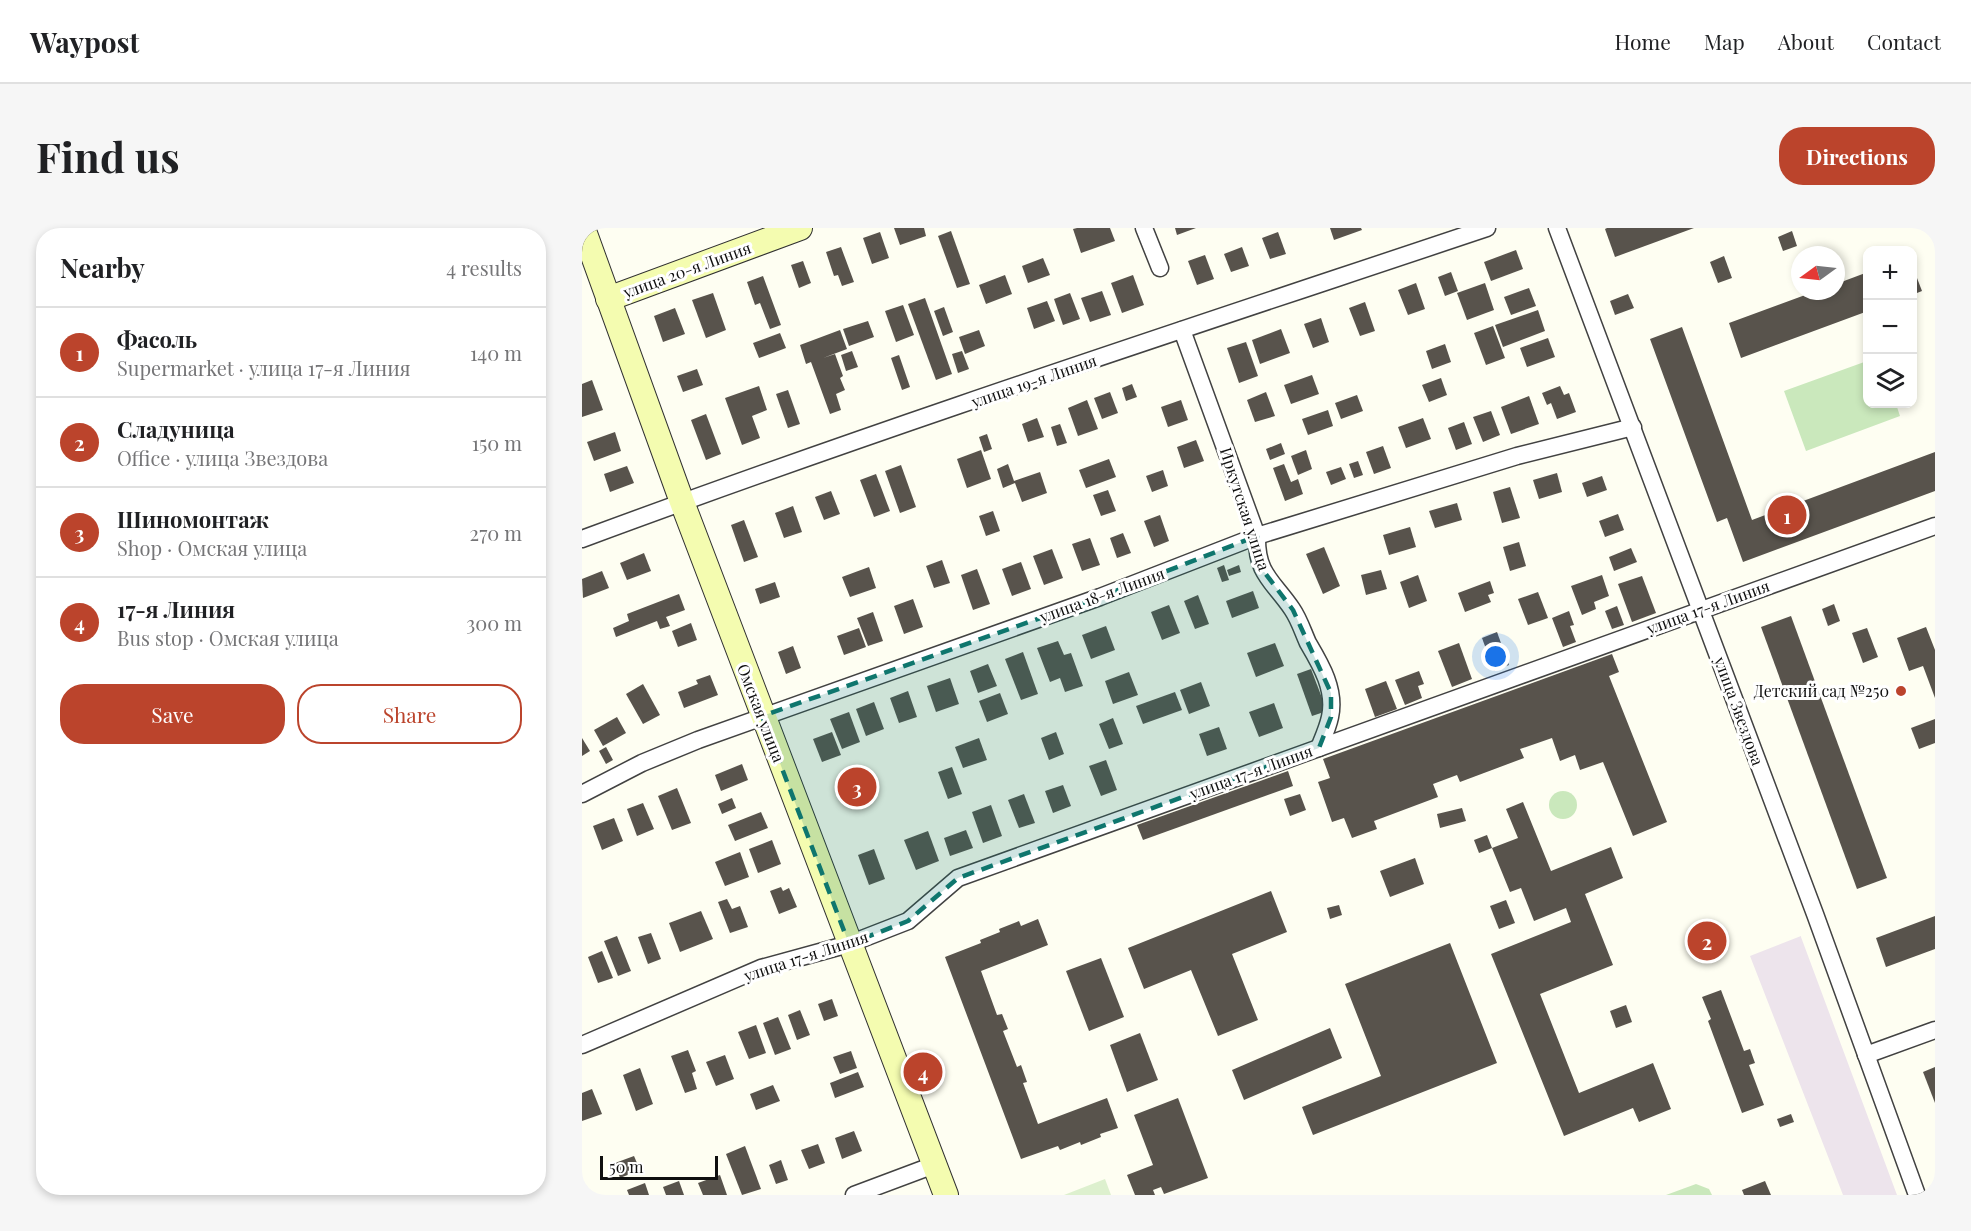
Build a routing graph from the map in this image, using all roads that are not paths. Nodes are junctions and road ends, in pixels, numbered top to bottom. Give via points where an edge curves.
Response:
1 (583, 228) edge
2 (800, 228) edge
3 (1144, 228) edge
4 (1487, 228) edge
5 (1557, 228) edge
6 (1160, 268) dead end
7 (597, 287) edge
8 (1182, 330) junction
9 (1633, 427) junction
10 (682, 502) junction
11 (1935, 526) edge
12 (1257, 536) junction
13 (582, 539) edge
14 (1701, 610) junction
15 (762, 716) junction
16 (1319, 748) junction
17 (582, 794) edge
18 (849, 944) junction
19 (1935, 1030) edge
20 (582, 1045) edge
21 (1866, 1055) junction
22 (934, 1165) junction
23 (855, 1195) edge
24 (946, 1195) edge
25 (1917, 1195) edge

1 - 7 main road, Омская улица
2 - 7 main road, улица 20-я Линия
3 - 6 street
4 - 8 street, улица 19-я Линия
5 - 9 street, улица Звездова
7 - 10 main road, Омская улица
8 - 10 street, улица 19-я Линия
8 - 12 street, Иркутская улица
9 - 12 street, улица 18-я Линия via 1517,456
9 - 14 street, улица Звездова
10 - 13 street, улица 19-я Линия
10 - 15 main road, Омская улица
11 - 14 street, улица 17-я Линия
12 - 15 street, улица 18-я Линия via 1100,597
12 - 16 street, Иркутская улица via 1262,568 1293,610 1331,693 1331,717
14 - 16 street, улица 17-я Линия
14 - 21 street, улица Звездова
15 - 17 street, улица 18-я Линия via 642,763
15 - 18 main road, Омская улица
16 - 18 street, улица 17-я Линия via 958,878 908,921
18 - 20 street, улица 17-я Линия via 761,968
18 - 22 main road, Омская улица
19 - 21 street
21 - 25 street, улица Звездова
22 - 23 street
22 - 24 main road, Омская улица

